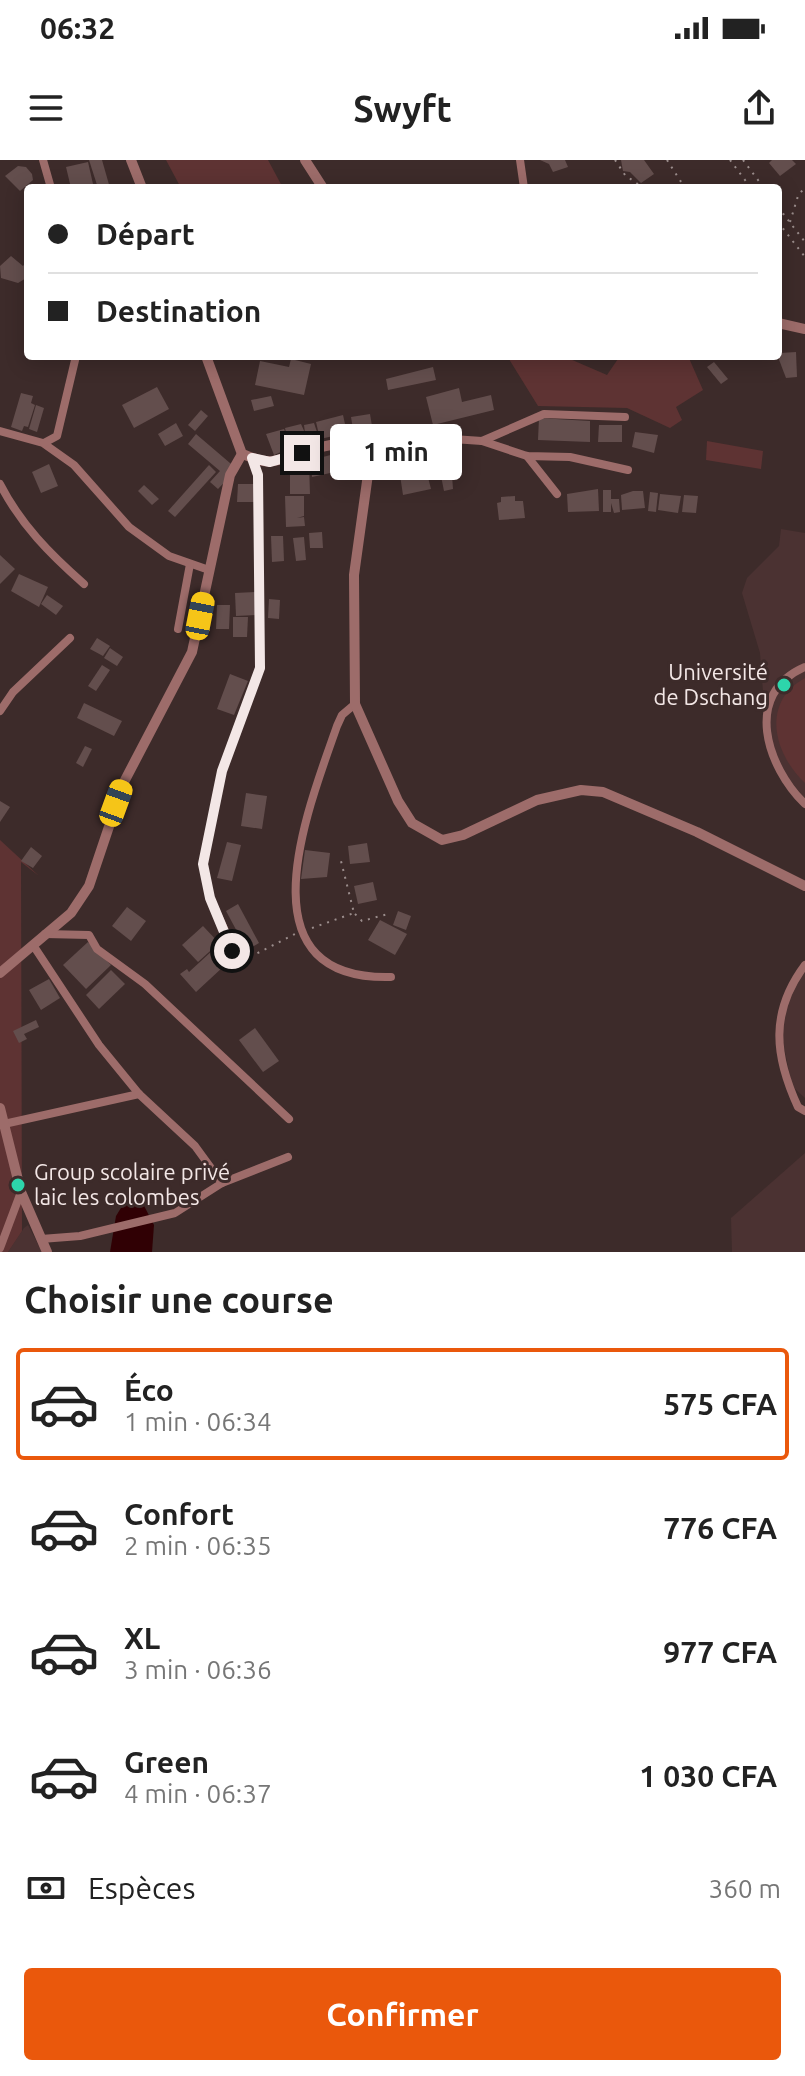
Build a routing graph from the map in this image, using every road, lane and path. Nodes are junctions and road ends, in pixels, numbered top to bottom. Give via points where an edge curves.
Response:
1 (43, 160) edge
2 (131, 160) edge
3 (305, 160) edge
4 (520, 160) edge
5 (615, 160) edge
6 (667, 160) edge
7 (730, 160) edge
8 (743, 160) edge
9 (50, 184) edge
10 (140, 184) edge
11 (320, 184) edge
12 (523, 184) edge
13 (637, 184) edge
14 (682, 184) edge
15 (748, 184) edge
16 (761, 184) edge
17 (805, 187) edge
18 (782, 213) edge
19 (790, 224) junction
20 (782, 227) edge
21 (805, 242) edge
22 (805, 257) edge
23 (782, 324) edge
24 (805, 329) edge
25 (75, 360) edge
26 (208, 360) edge
27 (625, 417) dead end
28 (0, 431) edge
29 (482, 441) junction
30 (43, 443) junction
31 (363, 449) junction
32 (247, 456) junction
33 (527, 456) junction
34 (628, 470) dead end
35 (0, 484) edge
36 (557, 494) dead end
37 (190, 564) junction
38 (209, 570) junction
39 (84, 584) dead end
40 (178, 629) dead end
41 (70, 638) dead end
42 (805, 670) edge
43 (355, 704) junction
44 (0, 711) edge
45 (805, 804) edge
46 (340, 857) dead end
47 (805, 886) edge
48 (354, 913) junction
49 (388, 914) dead end
50 (300, 932) junction
51 (44, 934) junction
52 (33, 945) junction
53 (235, 953) joint
54 (805, 965) edge
55 (0, 973) edge
56 (391, 977) dead end
57 (139, 1094) junction
58 (0, 1108) edge
59 (805, 1111) edge
60 (289, 1119) dead end
61 (4, 1124) junction
62 (288, 1157) dead end
63 (222, 1183) junction
64 (21, 1192) junction
65 (41, 1239) junction
66 (0, 1248) edge
67 (47, 1252) edge

1 - 9 street
2 - 10 street
3 - 11 street
4 - 12 street
5 - 13 path
6 - 14 path
7 - 15 path
8 - 16 path
17 - 19 path
18 - 19 path
19 - 21 path
20 - 22 path
23 - 24 street
25 - 30 street via 57,436
26 - 32 street
27 - 29 street via 544,414
28 - 30 street
29 - 31 street via 394,435
29 - 33 street
30 - 37 street via 74,465 129,527 169,556
31 - 32 street via 328,445 270,462
31 - 43 street via 369,467 354,575
32 - 38 street via 230,475
32 - 53 street via 258,475 260,668 222,771 203,864 210,898
33 - 34 street via 570,457
33 - 36 street
35 - 39 street via 42,546
37 - 38 street
37 - 40 street
38 - 51 street via 192,652 124,782 89,886 71,913
41 - 44 street
42 - 45 street via 789,674 775,693 766,735 773,763
43 - 47 street via 398,801 427,835 442,840 463,835 560,793 603,792
43 - 50 street via 337,726 301,835 295,897
46 - 48 path
48 - 49 path via 362,921
48 - 50 path
50 - 53 path via 248,958
50 - 56 street via 337,969 361,978
51 - 52 street
51 - 60 street via 89,935 97,949 145,984
52 - 55 street
52 - 57 street via 99,1045
54 - 59 street via 788,988 779,1039 781,1064 798,1107
57 - 61 street
57 - 63 street via 195,1146
58 - 61 street
61 - 64 street
62 - 63 street
63 - 65 street via 175,1213 80,1236
64 - 65 street
64 - 66 street
65 - 67 street

